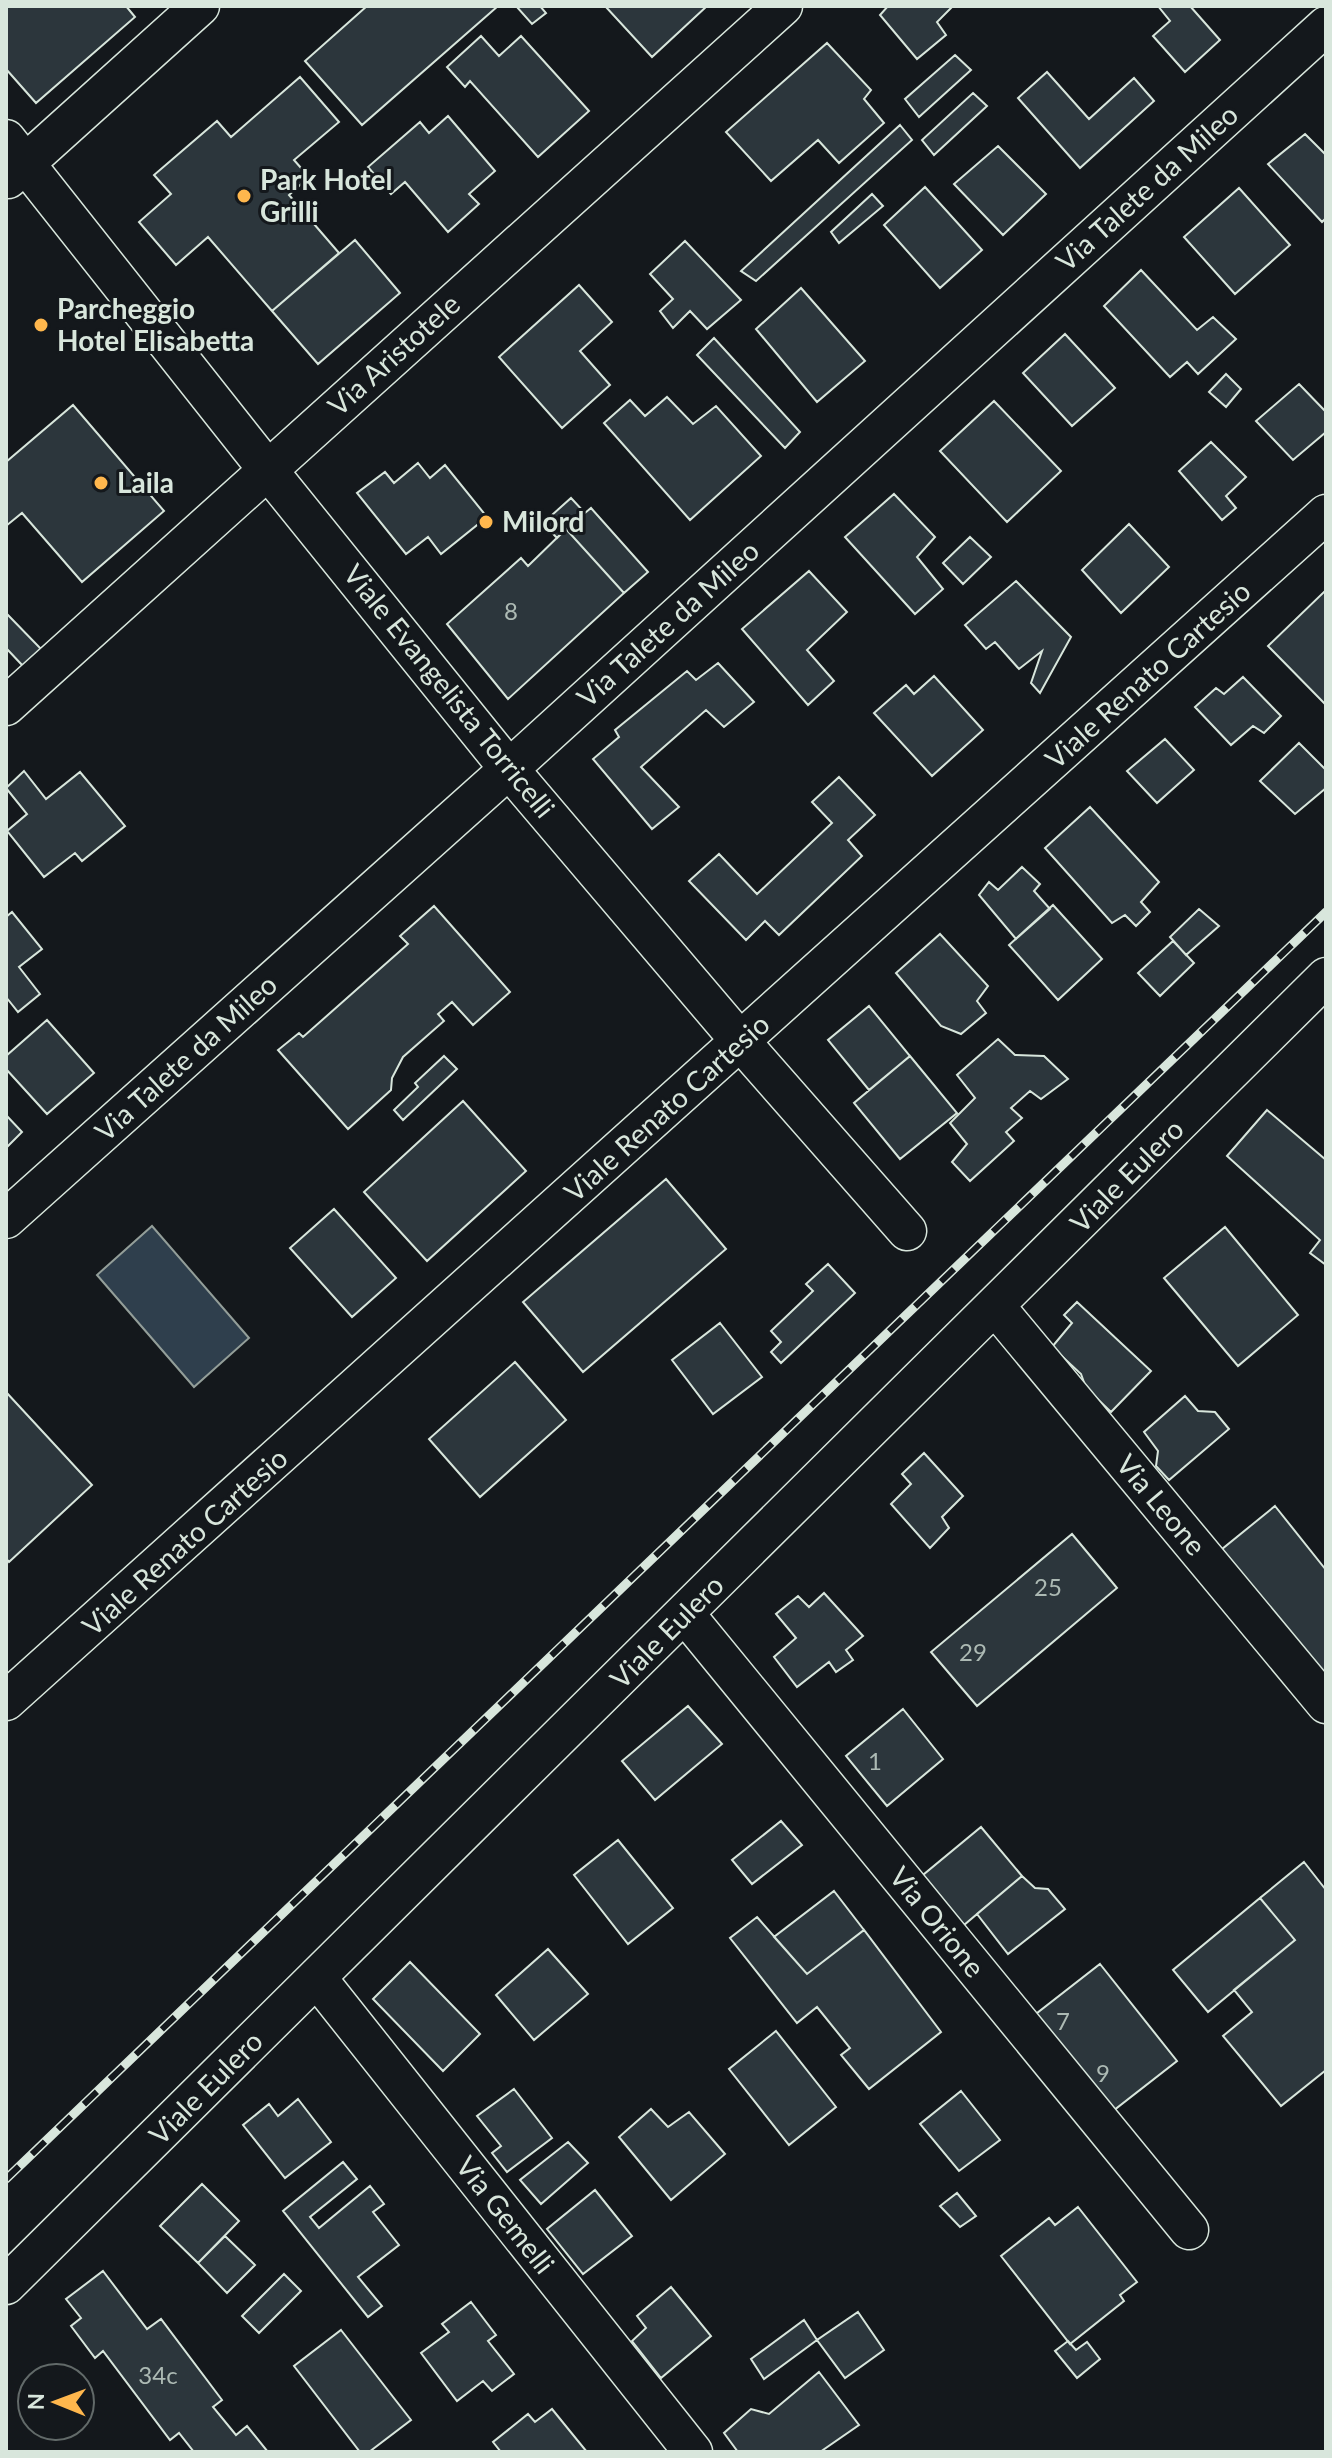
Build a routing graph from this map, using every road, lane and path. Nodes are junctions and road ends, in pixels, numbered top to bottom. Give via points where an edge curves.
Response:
1 (200, 6) edge
2 (783, 6) edge
3 (1326, 26) edge
4 (12, 161) edge
5 (267, 469) junction
6 (1326, 514) edge
7 (6, 706) edge
8 (509, 769) junction
9 (1326, 977) edge
10 (741, 1042) junction
11 (6, 1219) edge
12 (907, 1231) dead end
13 (996, 1307) junction
14 (685, 1614) junction
15 (6, 1701) edge
16 (1326, 1704) edge
17 (317, 1978) junction
18 (1189, 2230) dead end
19 (6, 2285) edge
20 (693, 2452) edge

1 - 4 street
2 - 5 street, Via Aristotele
3 - 8 street, Via Talete da Mileo
4 - 5 street, Viale Evangelista Torricelli
5 - 7 street, Via Aristotele
5 - 8 street, Viale Evangelista Torricelli
6 - 10 street, Viale Renato Cartesio
8 - 10 street, Viale Evangelista Torricelli
8 - 11 street, Via Talete da Mileo
9 - 13 street, Viale Eulero
10 - 12 street, Viale Evangelista Torricelli
10 - 15 street, Viale Renato Cartesio
13 - 14 street, Viale Eulero
13 - 16 street, Via Leone
14 - 17 street, Viale Eulero
14 - 18 street, Via Orione
17 - 19 street, Viale Eulero
17 - 20 street, Via Gemelli

